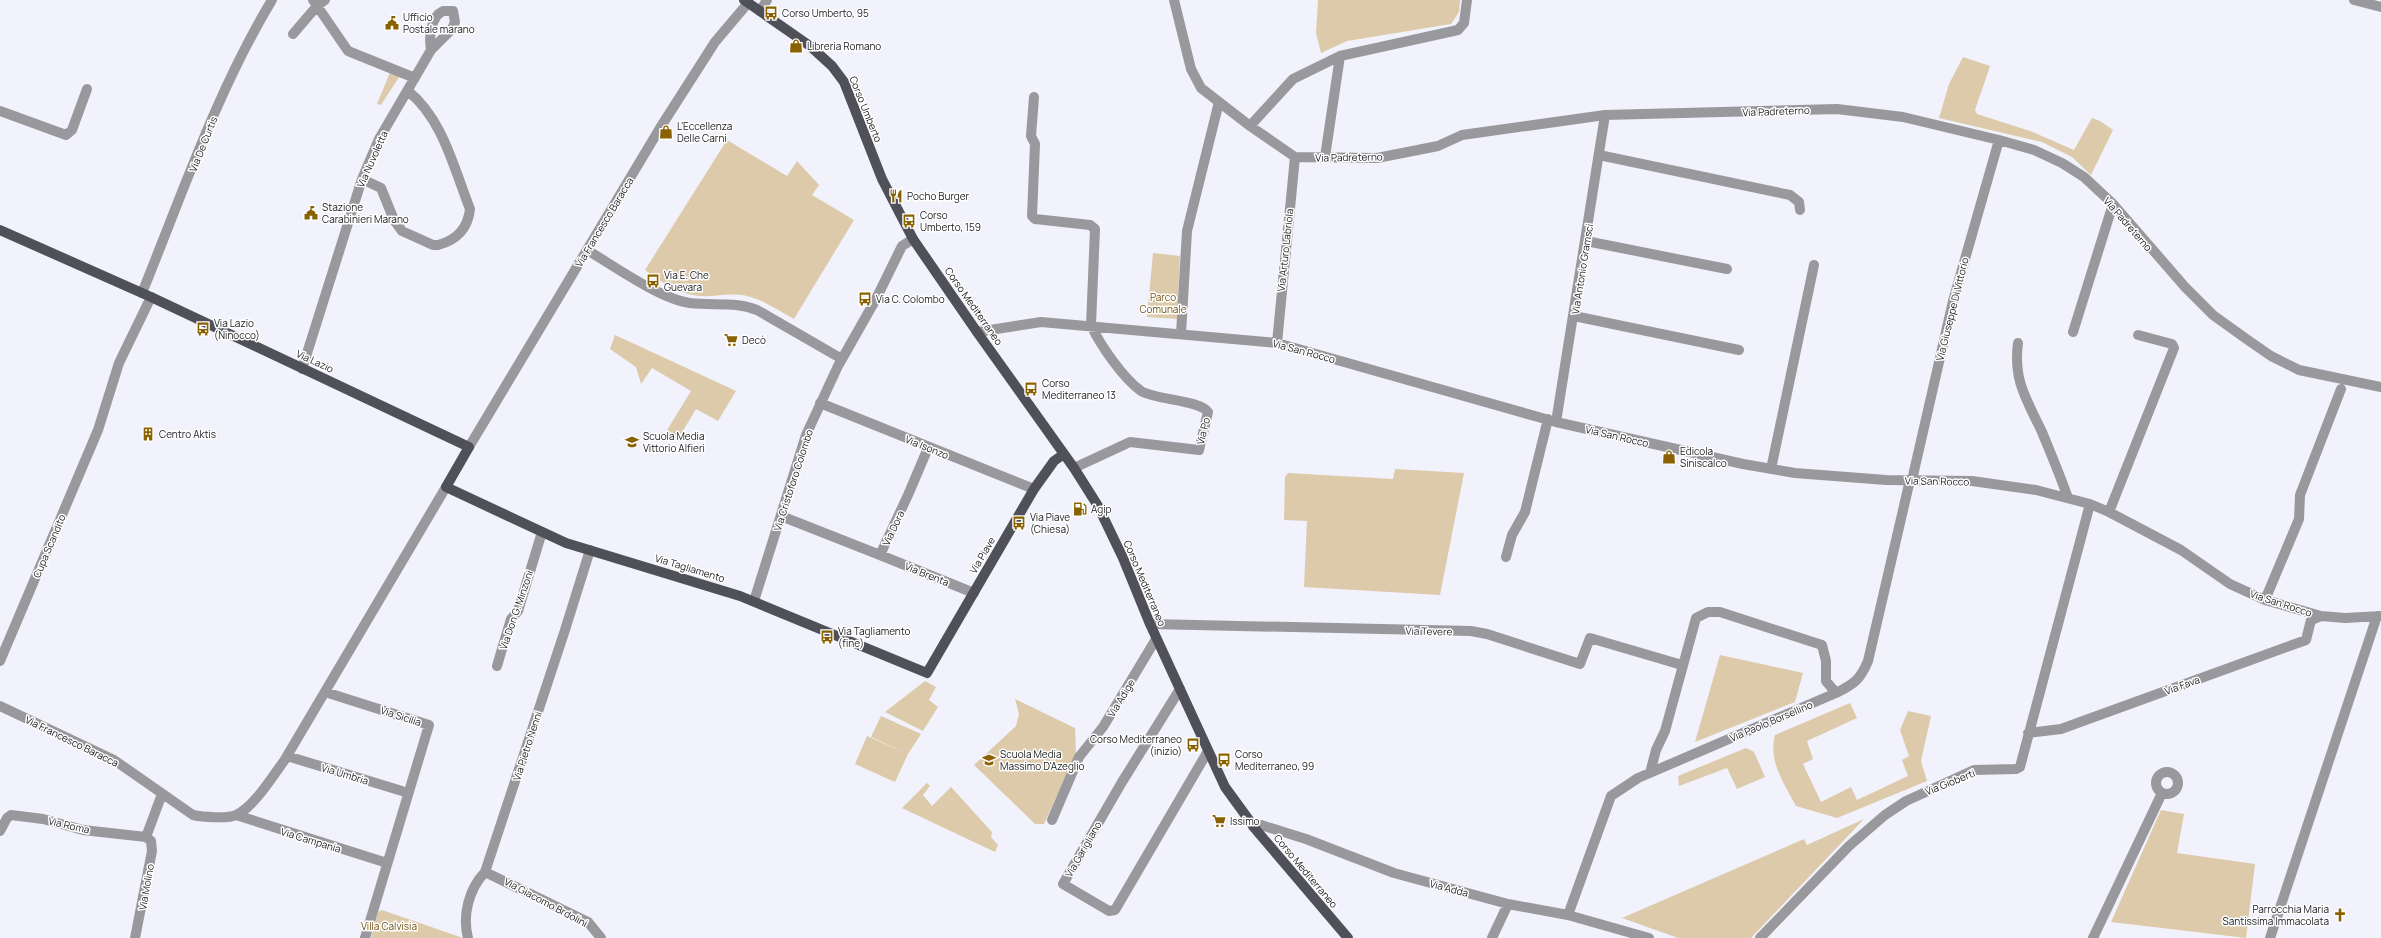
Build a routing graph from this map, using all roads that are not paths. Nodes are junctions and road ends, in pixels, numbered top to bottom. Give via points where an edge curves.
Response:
1 (272, 0) edge
2 (767, 0) edge
3 (1174, 0) edge
4 (1467, 0) edge
5 (2354, 0) edge
6 (746, 1) edge
7 (318, 2) edge
8 (2381, 7) edge
9 (760, 11) junction
10 (293, 34) dead end
11 (431, 50) dead end
12 (1340, 56) junction
13 (415, 78) junction
14 (88, 89) dead end
15 (408, 91) junction
16 (1034, 97) dead end
17 (1219, 102) junction
18 (0, 111) edge
19 (1605, 115) junction
20 (1250, 126) junction
21 (1999, 140) junction
22 (1599, 155) junction
23 (1295, 157) junction
24 (1326, 157) junction
25 (362, 179) junction
26 (2113, 204) junction
27 (1800, 210) dead end
28 (0, 230) edge
29 (913, 239) junction
30 (1586, 241) junction
31 (587, 250) junction
32 (1814, 265) dead end
33 (1727, 269) dead end
34 (147, 295) junction
35 (1574, 316) junction
36 (1091, 325) junction
37 (977, 332) junction
38 (2073, 332) dead end
39 (1181, 334) junction
40 (2138, 335) dead end
41 (1277, 343) junction
42 (2018, 343) dead end
43 (1739, 350) dead end
44 (842, 359) junction
45 (302, 369) junction
46 (2381, 387) edge
47 (2341, 389) dead end
48 (820, 403) junction
49 (1552, 421) junction
50 (469, 447) junction
51 (928, 448) junction
52 (1064, 454) junction
53 (1074, 468) junction
54 (1771, 469) junction
55 (1911, 480) junction
56 (446, 487) junction
57 (1034, 489) junction
58 (2068, 498) junction
59 (2090, 504) junction
60 (2109, 512) junction
61 (781, 516) junction
62 (542, 532) junction
63 (590, 550) junction
64 (880, 555) junction
65 (1506, 557) dead end
66 (974, 593) junction
67 (2264, 600) junction
68 (754, 601) junction
69 (2320, 616) junction
70 (2379, 616) edge
71 (1150, 624) junction
72 (1156, 639) junction
73 (0, 661) edge
74 (1682, 665) junction
75 (497, 666) dead end
76 (927, 673) joint
77 (1180, 689) junction
78 (325, 692) junction
79 (1836, 693) junction
80 (0, 706) edge
81 (2028, 733) junction
82 (1208, 751) junction
83 (287, 756) junction
84 (1650, 773) junction
85 (2162, 793) dead end
86 (162, 794) junction
87 (406, 794) junction
88 (236, 815) junction
89 (1052, 820) dead end
90 (1253, 827) junction
91 (0, 831) edge
92 (146, 837) junction
93 (387, 863) junction
94 (485, 872) junction
95 (1508, 904) junction
96 (1568, 915) junction
97 (135, 938) edge
98 (365, 938) edge
99 (468, 938) edge
100 (602, 938) edge
101 (1348, 938) edge
102 (1492, 938) edge
103 (1649, 938) edge
104 (1760, 938) edge
105 (2092, 938) edge
106 (2270, 938) edge

1 - 34 street, Via De Curtis via 249,38 217,111
2 - 9 street
3 - 17 street via 1191,68 1201,88
4 - 12 street via 1464,23 1458,30
5 - 8 street
6 - 9 main road, Corso Umberto
6 - 31 street, Via Francesco Baracca via 715,42
7 - 10 street
7 - 13 street via 348,51
9 - 29 main road, Corso Umberto via 810,46 832,66 844,82 882,179
11 - 13 street, Via Nuvoletta
12 - 20 street via 1293,79
12 - 24 street
13 - 15 street, Via Nuvoletta
14 - 18 street via 72,130 66,135
15 - 25 street, Via Nuvoletta via 379,139
15 - 25 street via 421,101 437,126 470,209 469,222 458,236 438,245 406,234 394,220 381,188
16 - 36 street via 1031,136 1036,144 1032,216 1035,219 1090,225 1095,229
17 - 20 street
17 - 39 street via 1187,231
19 - 21 street, Via Padreterno via 1851,109 1902,117
19 - 22 street, Via Antonio Gramsci
19 - 24 street, Via Padreterno via 1462,134 1438,146 1377,158
20 - 23 street
21 - 26 street, Via Padreterno via 2034,150 2062,163 2084,177
21 - 55 street, Via Giuseppe Di Vittorio via 1953,301
22 - 27 street via 1790,195 1798,202
22 - 30 street, Via Antonio Gramsci
23 - 24 street, Via Padreterno
23 - 41 street, Via Arturo Labriola
25 - 45 street, Via Nuvoletta
26 - 38 street
26 - 46 street, Via Padreterno via 2185,288 2213,315 2271,356 2299,370
28 - 34 main road, Via Lazio
29 - 37 main road, Corso Mediterraneo
29 - 44 street, Via Cristoforo Colombo via 902,246
30 - 33 street
30 - 35 street, Via Antonio Gramsci
31 - 44 street via 672,299 690,303 744,304
31 - 50 street, Via Francesco Baracca
32 - 54 street
34 - 45 main road, Via Lazio
34 - 73 street, Cupa Scandito via 119,363 98,430
35 - 43 street
35 - 49 street, Via Antonio Gramsci
36 - 37 street, Via San Rocco via 1041,322
36 - 39 street, Via San Rocco
36 - 53 street, Via Po via 1107,353 1141,391 1202,407 1208,412 1199,450 1130,442
37 - 52 main road, Corso Mediterraneo
39 - 41 street, Via San Rocco
40 - 60 street via 2172,344 2174,348
41 - 49 street, Via San Rocco
42 - 58 street via 2016,365 2024,398 2042,433
44 - 48 street, Via Cristoforo Colombo
45 - 50 main road, Via Lazio
47 - 67 street via 2300,495 2299,519
48 - 51 street, Via Isonzo
48 - 61 street, Via Cristoforo Colombo via 806,435
49 - 54 street, Via San Rocco
49 - 65 street, Via Antonio Gramsci via 1525,512 1512,535
50 - 56 main road
51 - 57 street, Via Isonzo
51 - 64 street, Via Dora
52 - 53 main road, Corso Mediterraneo
52 - 57 main road, Via Piave via 1054,461
53 - 71 main road, Corso Mediterraneo via 1098,506
54 - 55 street, Via San Rocco via 1795,473
55 - 58 street, Via San Rocco via 1972,482 2036,490
55 - 79 street, Via Paolo Borsellino via 1868,660 1862,675 1852,685
56 - 62 main road, Via Tagliamento
56 - 78 street
57 - 66 main road, Via Piave
58 - 59 street, Via San Rocco
59 - 60 street, Via San Rocco
59 - 81 street, Via Gioberti
60 - 67 street, Via San Rocco via 2181,550 2230,584
61 - 64 street, Via Dora
61 - 68 street, Via Cristoforo Colombo
62 - 63 main road, Via Tagliamento
62 - 75 street, Via Don G. Minzoni via 518,611 511,619
63 - 68 main road, Via Tagliamento
63 - 94 street, Via Pietro Nenni
64 - 66 street, Via Brenta
66 - 76 main road, Via Piave
67 - 69 street, Via San Rocco
68 - 76 main road, Via Tagliamento
69 - 70 street, Via San Rocco
69 - 81 street, Via Fava via 2311,620 2306,640 2061,729
70 - 106 street
71 - 72 main road, Corso Mediterraneo
71 - 74 street, Via Tevere via 1471,631 1580,664 1590,638
72 - 77 main road, Corso Mediterraneo
72 - 89 street, Via Adige via 1103,727 1079,757
74 - 79 street via 1696,618 1708,612 1720,612 1822,645 1826,661 1826,681
74 - 84 street
77 - 82 main road, Corso Mediterraneo
77 - 82 street, Via Garigliano via 1063,884 1109,911 1114,910
78 - 83 street
78 - 87 street, Via Sicilia via 429,725
79 - 84 street, Via Paolo Borsellino
80 - 86 street, Via Francesco Baracca via 114,760
81 - 104 street, Via Gioberti via 2020,767 1974,770 1896,808 1849,846
82 - 90 main road, Corso Mediterraneo via 1225,787
83 - 87 street, Via Umbria
83 - 88 street via 254,799
84 - 96 street, Via Paolo Borsellino via 1611,796
85 - 105 street
86 - 88 street, Via Francesco Baracca via 193,815
86 - 92 street
87 - 93 street
88 - 93 street, Via Campania
90 - 95 street, Via Adda via 1261,825 1306,839 1394,873
90 - 101 main road, Corso Mediterraneo
91 - 92 street, Via Roma via 11,815 43,819 84,830
92 - 97 street, Via Molino via 151,841 152,851
93 - 98 street
94 - 99 street, Via Pietro Nenni via 474,886 465,917
94 - 100 street, Via Giacomo Brdolini via 588,922
95 - 96 street, Via Adda
95 - 102 street
96 - 103 street, Via Adda

